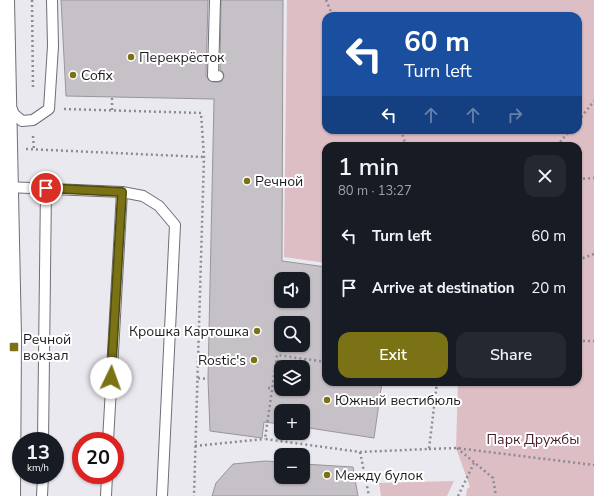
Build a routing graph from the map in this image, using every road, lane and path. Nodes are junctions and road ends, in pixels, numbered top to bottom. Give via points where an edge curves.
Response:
1 (3, 0) edge
2 (32, 0) edge
3 (52, 0) edge
4 (215, 0) edge
5 (326, 0) edge
6 (331, 12) edge
7 (218, 76) dead end
8 (6, 98) junction
9 (112, 98) dead end
10 (594, 101) edge
11 (49, 109) junction
12 (112, 110) junction
13 (582, 116) edge
14 (567, 134) edge
15 (560, 142) edge
16 (6, 148) junction
17 (204, 157) junction
18 (594, 178) edge
19 (582, 180) edge
20 (7, 187) junction
21 (46, 188) junction
22 (122, 192) junction
23 (594, 254) edge
24 (582, 258) edge
25 (582, 341) edge
26 (594, 341) edge
27 (277, 360) edge
28 (322, 361) edge
29 (198, 378) junction
30 (208, 379) dead end
31 (274, 381) edge
32 (437, 386) edge
33 (268, 388) dead end
34 (273, 388) junction
35 (5, 399) edge
36 (43, 432) edge
37 (109, 432) edge
38 (265, 439) junction
39 (195, 446) junction
40 (456, 448) junction
41 (429, 449) junction
42 (360, 452) junction
43 (474, 463) junction
44 (594, 466) edge
45 (42, 484) edge
46 (107, 484) edge
47 (9, 496) edge
48 (42, 496) edge
49 (106, 496) edge
50 (162, 496) edge
51 (194, 496) edge
52 (368, 496) edge
53 (458, 496) edge
54 (496, 496) edge

1 - 8 street
2 - 11 path via 33,103
3 - 11 lane via 53,46
4 - 7 lane via 213,76
5 - 6 path
8 - 11 lane via 14,114 22,121 33,120
8 - 16 street
9 - 12 path
10 - 13 path
11 - 12 path
12 - 17 path via 201,113
14 - 15 path
16 - 17 path
16 - 20 street
17 - 29 path
18 - 19 path
20 - 21 lane
20 - 35 street via 10,329
21 - 22 lane
21 - 36 lane
22 - 37 lane
22 - 50 lane via 143,196 160,206 175,225
23 - 24 path
25 - 26 path
27 - 28 path via 278,355
29 - 30 path
29 - 39 path
31 - 34 path
32 - 41 path
33 - 34 path
34 - 38 path
35 - 47 street
38 - 39 path
38 - 42 path
39 - 51 path
40 - 41 path
40 - 43 path
40 - 44 path
41 - 42 path
42 - 52 path
43 - 53 path
43 - 54 path via 493,478
45 - 48 lane
46 - 49 lane

